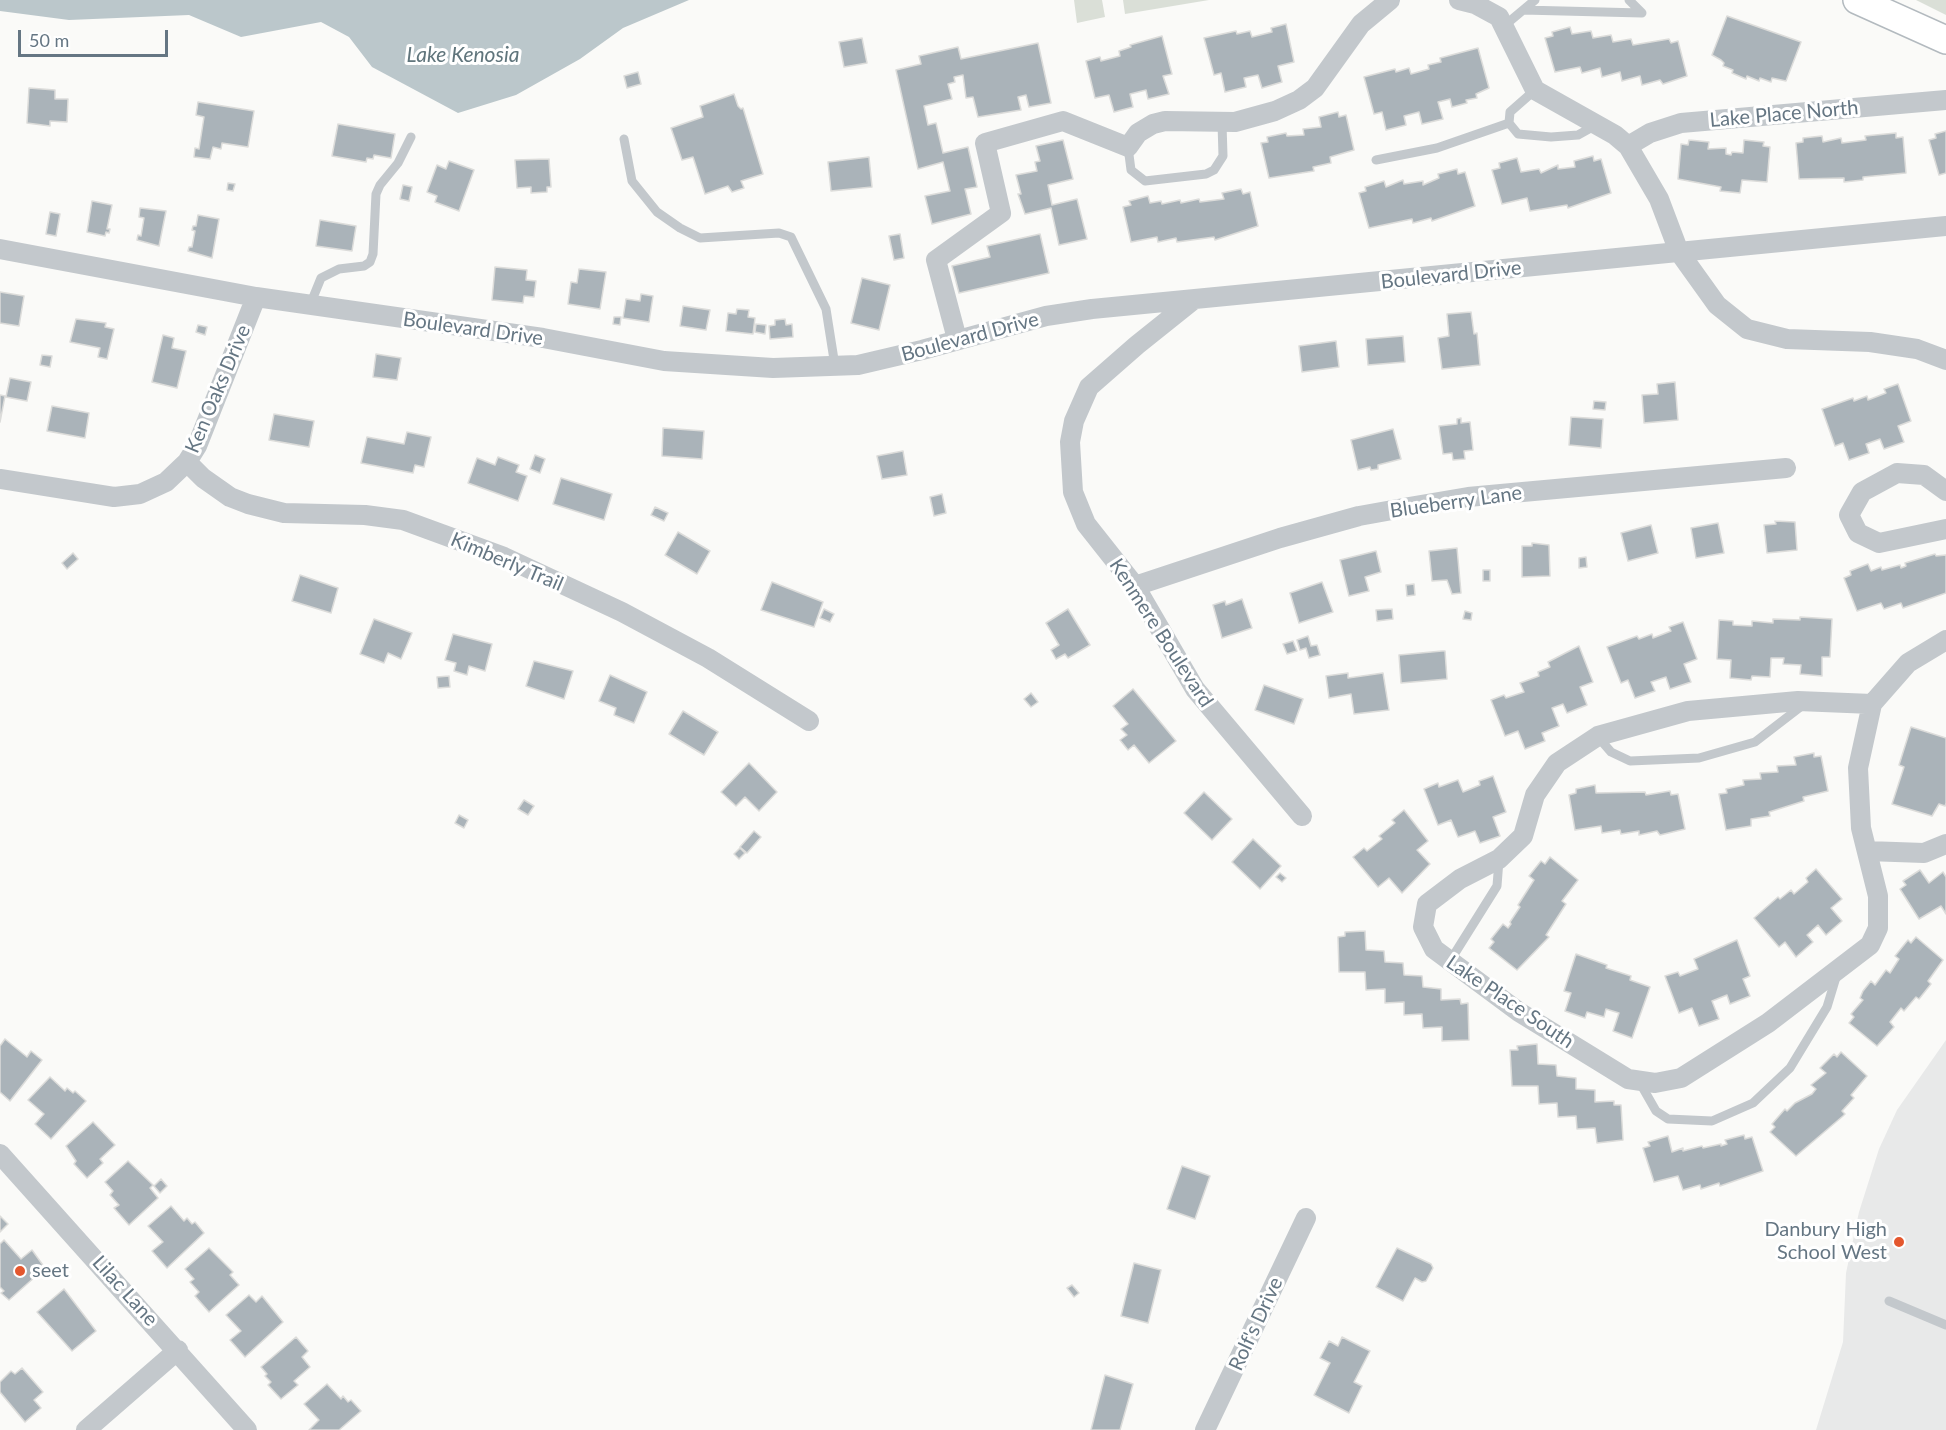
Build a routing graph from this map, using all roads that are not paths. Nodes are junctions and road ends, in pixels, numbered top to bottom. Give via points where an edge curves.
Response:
1 (1459, 0) edge
2 (1535, 0) edge
3 (1629, 0) edge
4 (1857, 0) edge
5 (1384, 2) edge
6 (1523, 10) junction
7 (1504, 26) junction
8 (1946, 40) edge
9 (1535, 90) junction
10 (1946, 100) edge
11 (1222, 123) junction
12 (1509, 123) junction
13 (1596, 125) junction
14 (411, 137) dead end
15 (624, 138) dead end
16 (1628, 146) junction
17 (1128, 147) junction
18 (1376, 160) dead end
19 (1946, 226) edge
20 (0, 249) edge
21 (1679, 252) junction
22 (256, 297) junction
23 (1192, 301) junction
24 (310, 305) junction
25 (957, 339) junction
26 (1946, 360) edge
27 (835, 366) junction
28 (187, 462) junction
29 (1786, 468) dead end
30 (0, 479) edge
31 (1946, 491) edge
32 (1946, 529) edge
33 (1135, 585) junction
34 (1946, 640) edge
35 (1808, 701) junction
36 (1872, 704) junction
37 (809, 721) dead end
38 (1598, 736) junction
39 (1302, 816) dead end
40 (1946, 844) edge
41 (1867, 851) junction
42 (1499, 859) junction
43 (1450, 961) junction
44 (1838, 969) junction
45 (1639, 1081) junction
46 (0, 1154) edge
47 (1306, 1218) dead end
48 (1889, 1301) dead end
49 (1946, 1325) edge
50 (178, 1350) junction
51 (86, 1430) edge
52 (247, 1430) edge
53 (1205, 1430) edge

1 - 7 street via 1490,12
2 - 6 lane
3 - 6 lane via 1642,13
4 - 8 street
5 - 11 street via 1360,24 1315,88 1299,100 1258,117
6 - 7 lane
7 - 9 street
9 - 12 lane via 1513,107
9 - 13 street
10 - 16 street, Lake Place North via 1681,123 1650,133
11 - 17 street via 1153,124 1138,133
11 - 17 lane via 1223,156 1214,170 1206,174 1145,181 1131,170
12 - 13 lane via 1518,135 1551,137 1578,135
12 - 18 lane via 1437,148
13 - 16 street
14 - 24 lane via 376,194 374,254 370,262 321,278
15 - 27 lane via 632,181 657,212 680,228 700,238 779,233 791,237 826,309
16 - 21 street via 1659,199
17 - 25 street via 1063,121 985,143 1001,213 936,260
19 - 21 street, Boulevard Drive
20 - 22 street, Boulevard Drive
21 - 23 street, Boulevard Drive
21 - 26 street via 1717,305 1747,330 1787,339 1870,342 1917,349
22 - 24 street, Boulevard Drive
22 - 28 street, Ken Oaks Drive via 197,446
23 - 25 street, Boulevard Drive via 1046,316
23 - 33 street, Kenmere Boulevard via 1089,387 1074,421 1069,456 1078,508 1100,543
24 - 27 street, Boulevard Drive via 543,338 686,364
25 - 27 street, Boulevard Drive via 858,365
28 - 30 street, Ken Oaks Drive via 166,482 129,497
28 - 37 street, Kimberly Trail via 230,497 248,504 284,513 403,520 504,557 622,612 708,658
29 - 33 street, Blueberry Lane via 1468,497 1409,507 1280,538
31 - 32 street via 1924,475 1897,473 1862,492 1850,514 1858,533 1879,543
33 - 39 street, Kenmere Boulevard via 1195,689
34 - 36 street, Lake Place South via 1908,663
35 - 36 street, Lake Place South
35 - 38 street, Lake Place South via 1688,711
35 - 38 lane via 1755,742 1698,758 1630,761 1611,752
36 - 41 street, Lake Place South via 1858,768 1861,828
38 - 42 street, Lake Place South via 1557,763 1535,795 1523,836
40 - 41 street via 1924,853
41 - 44 street, Lake Place South via 1878,896 1878,927 1870,945
42 - 43 lane via 1497,886
42 - 43 street, Lake Place South via 1460,879 1427,904 1424,927 1434,949
43 - 45 street, Lake Place South via 1519,1012 1628,1079
44 - 45 street, Lake Place South via 1768,1023 1681,1078 1655,1083
44 - 45 lane via 1827,1007 1790,1068 1753,1103 1712,1121 1668,1119 1656,1111
46 - 50 street, Lilac Lane
47 - 53 street, Rolf's Drive
48 - 49 lane
50 - 51 street
50 - 52 street, Lilac Lane

